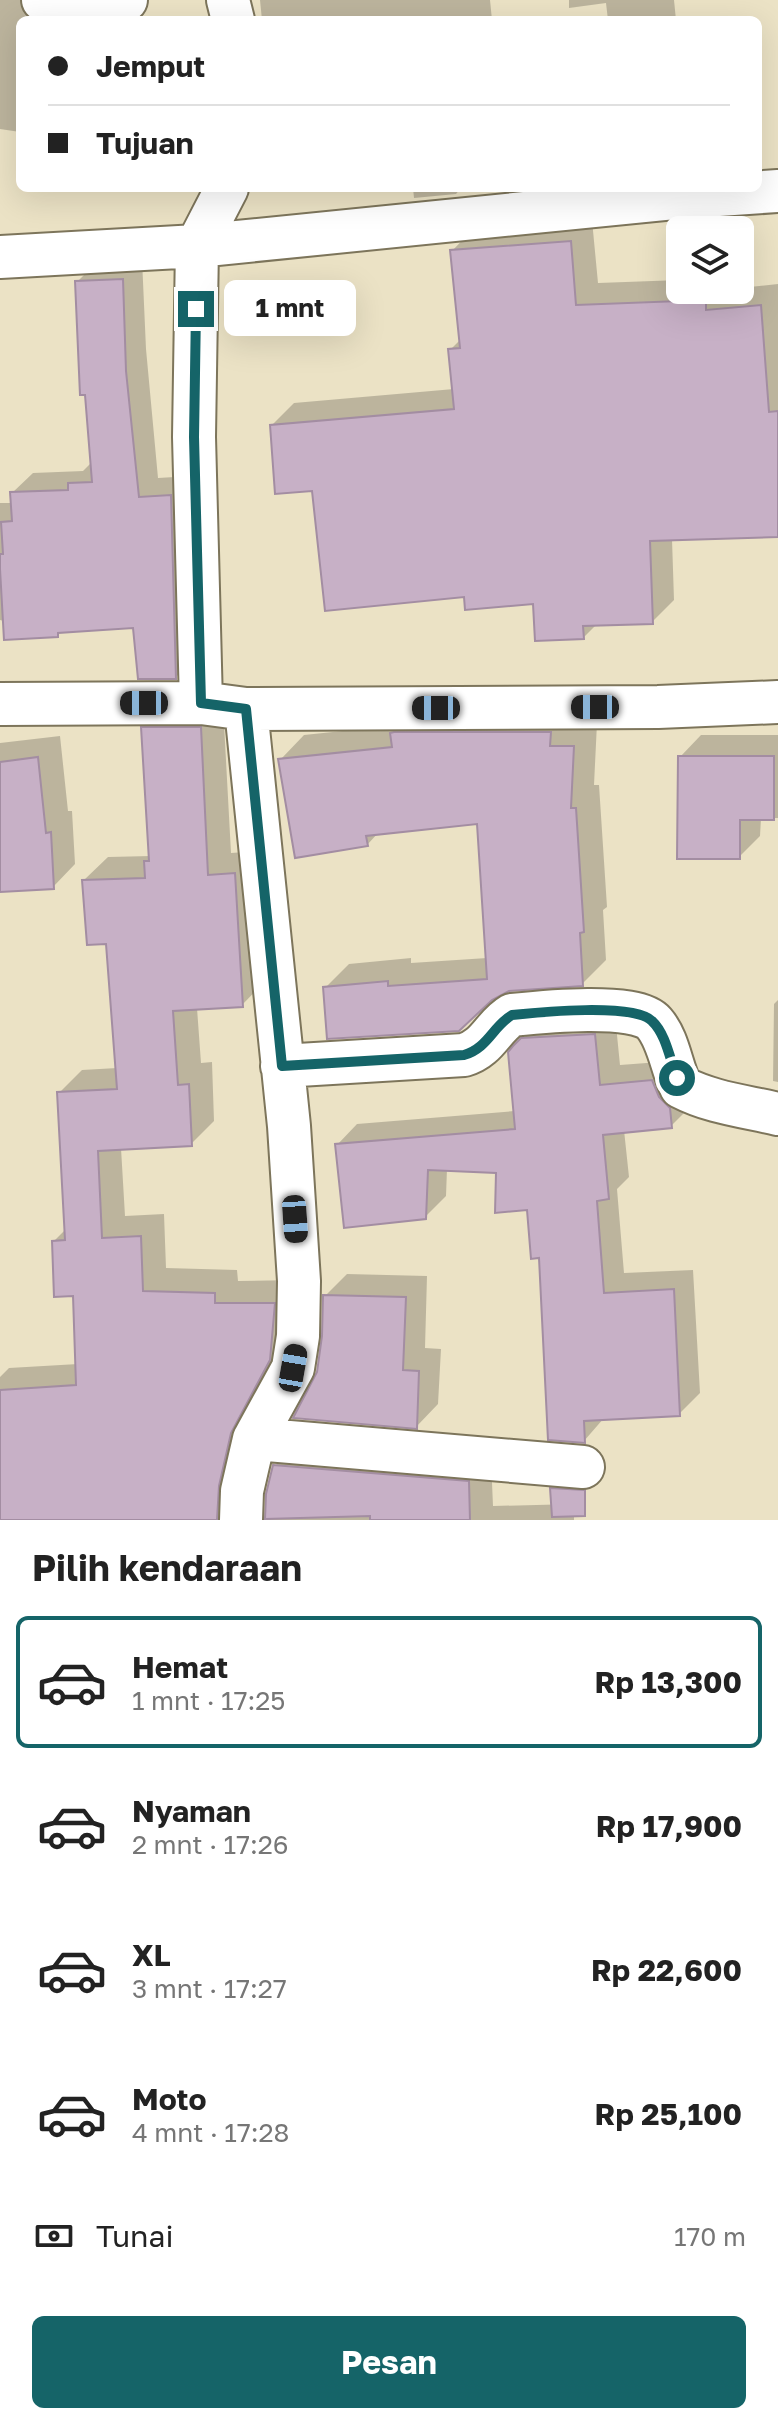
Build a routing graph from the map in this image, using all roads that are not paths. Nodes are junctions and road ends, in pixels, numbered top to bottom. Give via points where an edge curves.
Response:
1 (43, 0) edge
2 (126, 0) edge
3 (778, 191) edge
4 (225, 192) edge
5 (197, 246) junction
6 (0, 257) edge
7 (778, 702) edge
8 (201, 703) junction
9 (0, 704) edge
10 (246, 709) junction
11 (282, 1066) junction
12 (778, 1114) edge
13 (254, 1439) junction
14 (583, 1467) dead end
15 (241, 1520) edge

1 - 2 street
3 - 5 street
4 - 5 street
5 - 6 street
5 - 8 street via 194,437
7 - 10 street
8 - 9 street
8 - 10 street
10 - 11 street
11 - 12 street via 464,1055 484,1045 512,1015 637,1012 660,1031 681,1087 700,1097
11 - 13 street via 299,1281 298,1336 293,1368
13 - 14 street
13 - 15 street

